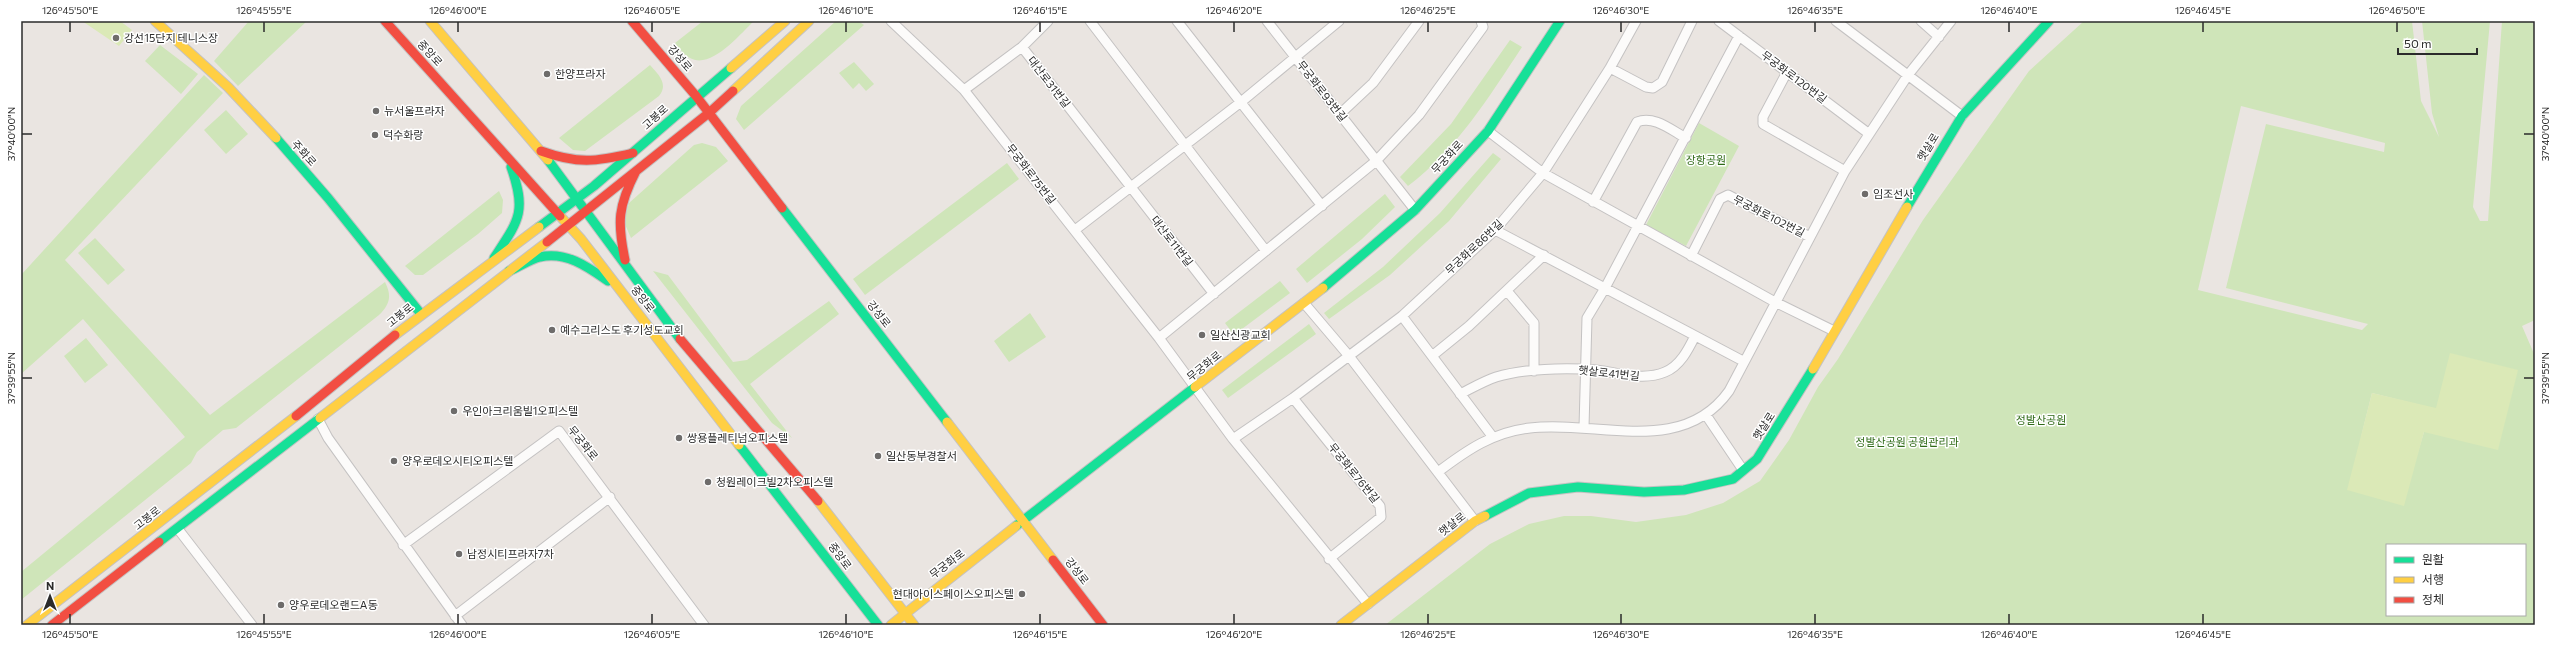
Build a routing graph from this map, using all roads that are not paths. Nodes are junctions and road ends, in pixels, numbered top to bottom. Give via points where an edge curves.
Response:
1 (155, 21) edge
2 (385, 21) edge
3 (430, 21) edge
4 (632, 21) edge
5 (784, 21) edge
6 (809, 21) edge
7 (891, 21) edge
8 (1048, 21) edge
9 (1090, 21) edge
10 (1177, 21) edge
11 (1267, 21) edge
12 (1339, 21) edge
13 (1419, 21) edge
14 (1560, 21) edge
15 (1636, 21) edge
16 (1692, 21) edge
17 (1719, 21) edge
18 (1836, 21) edge
19 (1921, 21) edge
20 (1951, 21) edge
21 (2050, 21) edge
22 (1482, 24) edge
23 (1739, 36) junction
24 (1939, 37) junction
25 (1022, 47) junction
26 (1295, 57) junction
27 (1610, 68) junction
28 (1787, 72) junction
29 (1908, 75) junction
30 (964, 90) junction
31 (696, 96) junction
32 (1241, 102) junction
33 (710, 112) junction
34 (1340, 114) junction
35 (1075, 116) joint
36 (1962, 116) junction
37 (1488, 131) junction
38 (1868, 133) junction
39 (1686, 138) junction
40 (1186, 144) junction
41 (540, 151) junction
42 (633, 152) junction
43 (508, 159) junction
44 (1376, 161) junction
45 (636, 171) junction
46 (1844, 171) junction
47 (1543, 173) junction
48 (1131, 188) junction
49 (577, 198) junction
50 (1593, 202) junction
51 (1322, 206) junction
52 (1414, 210) junction
53 (586, 212) junction
54 (558, 213) junction
55 (569, 225) junction
56 (1638, 227) junction
57 (1075, 230) junction
58 (1495, 230) junction
59 (1810, 237) junction
60 (1266, 251) junction
61 (1544, 255) junction
62 (1691, 256) junction
63 (494, 258) junction
64 (626, 266) junction
65 (509, 271) junction
66 (1605, 288) junction
67 (619, 289) junction
68 (1507, 291) junction
69 (1214, 294) junction
70 (1775, 302) junction
71 (1304, 303) junction
72 (421, 314) junction
73 (1402, 316) junction
74 (1834, 331) junction
75 (1695, 336) junction
76 (1159, 338) junction
77 (1349, 356) junction
78 (1432, 356) junction
79 (1743, 361) junction
80 (1585, 369) junction
81 (1534, 371) junction
82 (1196, 388) junction
83 (1460, 394) junction
84 (1293, 398) junction
85 (1706, 415) junction
86 (318, 419) junction
87 (1584, 427) junction
88 (1492, 436) junction
89 (1233, 439) junction
90 (1743, 470) junction
91 (1438, 472) junction
92 (610, 497) junction
93 (1475, 521) junction
94 (1024, 522) junction
95 (178, 528) junction
96 (403, 545) junction
97 (1328, 559) junction
98 (1368, 604) junction
99 (904, 613) junction
100 (455, 616) junction
101 (27, 625) edge
102 (52, 625) edge
103 (252, 625) edge
104 (462, 625) edge
105 (704, 625) edge
106 (878, 625) edge
107 (891, 625) edge
108 (914, 625) edge
109 (1103, 625) edge
110 (1341, 625) edge

1 - 72 main road, 주화로 via 222,79 336,207
2 - 43 main road, 중앙로
3 - 41 main road, 중앙로
4 - 31 main road, 강성로
5 - 31 main road, 고봉로
6 - 33 main road
7 - 30 street, 무궁화로75번길
8 - 25 street, 대산로31번길
9 - 40 street
10 - 32 street
11 - 26 street, 무궁화로93번길
12 - 26 street
13 - 34 street via 1373,83
14 - 37 main road, 무궁화로
15 - 27 street
16 - 27 street via 1662,82 1653,88 1646,87
17 - 23 street, 무궁화로120번길
18 - 29 street
19 - 24 street
20 - 24 street
21 - 36 main road, 햇살로
22 - 44 street via 1419,115
23 - 28 street, 무궁화로120번길
23 - 39 street
24 - 29 street
25 - 30 street, 대산로31번길
25 - 35 street, 대산로31번길
26 - 32 street
26 - 34 street, 무궁화로93번길
27 - 47 street
28 - 38 street, 무궁화로120번길
28 - 46 street via 1763,117 1763,124
29 - 36 street
29 - 38 street
30 - 57 street, 무궁화로75번길
31 - 33 main road, 강성로
31 - 42 main road, 고봉로
32 - 40 street
32 - 51 street
33 - 45 main road
33 - 94 main road, 강성로 via 722,131
34 - 44 street, 무궁화로93번길
35 - 48 street, 대산로11번길
36 - 74 main road, 햇살로
37 - 47 street
37 - 52 main road, 무궁화로
38 - 46 street
39 - 50 street via 1653,120 1644,119 1637,122
39 - 56 street
40 - 48 street
40 - 60 street
41 - 42 main road via 566,161 583,164
41 - 49 main road, 중앙로
42 - 49 main road, 고봉로
43 - 54 main road, 중앙로
43 - 63 main road via 521,192 522,204 518,221
44 - 51 street
44 - 52 street, 무궁화로93번길
45 - 53 main road
45 - 64 main road via 617,214
46 - 59 street, 무궁화로102번길
47 - 50 street
47 - 58 street, 무궁화로86번길
48 - 57 street
48 - 69 street, 대산로11번길
49 - 53 main road, 중앙로
49 - 54 main road, 고봉로
50 - 56 street
51 - 60 street
52 - 71 main road, 무궁화로 via 1361,258
53 - 55 main road
53 - 64 main road, 중앙로
54 - 55 main road, 중앙로
54 - 63 main road, 고봉로
55 - 65 main road
55 - 67 main road, 중앙로
56 - 62 street
56 - 66 street
57 - 76 street, 무궁화로75번길
58 - 61 street
58 - 73 street, 무궁화로86번길
59 - 62 street, 무궁화로102번길 via 1728,195 1720,199
59 - 70 street, 무궁화로102번길
60 - 69 street
61 - 66 street
61 - 68 street
62 - 70 street
63 - 72 main road, 고봉로
64 - 99 main road, 중앙로 via 688,350 806,486
65 - 67 main road via 541,257 563,257 575,260
65 - 86 main road
66 - 75 street
66 - 80 street via 1587,318
67 - 106 main road, 중앙로
68 - 78 street
68 - 81 street via 1534,323
69 - 76 street
70 - 74 street
70 - 79 street
71 - 77 street
71 - 82 main road, 무궁화로
72 - 101 main road, 고봉로 via 310,405
73 - 77 street, 무궁화로86번길
73 - 78 street
74 - 90 main road, 햇살로 via 1795,401 1757,459
75 - 79 street
75 - 80 street, 햇살로41번길 via 1688,352 1675,367 1665,372 1642,377
76 - 82 street, 무궁화로75번길
77 - 84 street, 무궁화로86번길
77 - 91 street
78 - 83 street
79 - 85 street via 1729,391
80 - 81 street, 햇살로41번길
80 - 87 street
81 - 83 street, 햇살로41번길 via 1496,377
82 - 89 street
82 - 94 main road, 무궁화로
83 - 88 street
84 - 89 street, 무궁화로86번길
84 - 97 street, 무궁화로76번길 via 1380,506 1382,512 1381,517
85 - 87 street via 1682,427 1656,431
85 - 90 street
86 - 95 main road
86 - 96 street via 328,438
87 - 88 street via 1530,428
88 - 91 street via 1468,449
89 - 97 street
90 - 93 main road, 햇살로 via 1733,479 1684,490 1644,492 1578,487 1529,493
91 - 93 street
92 - 96 street, 무궁화로 via 559,431
92 - 100 street
92 - 105 street, 무궁화로
93 - 98 main road, 햇살로
94 - 99 main road, 무궁화로
94 - 109 main road, 강성로
95 - 102 main road
95 - 103 street
96 - 100 street
97 - 98 street
98 - 110 main road, 햇살로
99 - 107 main road, 무궁화로
99 - 108 main road, 중앙로
100 - 104 street

